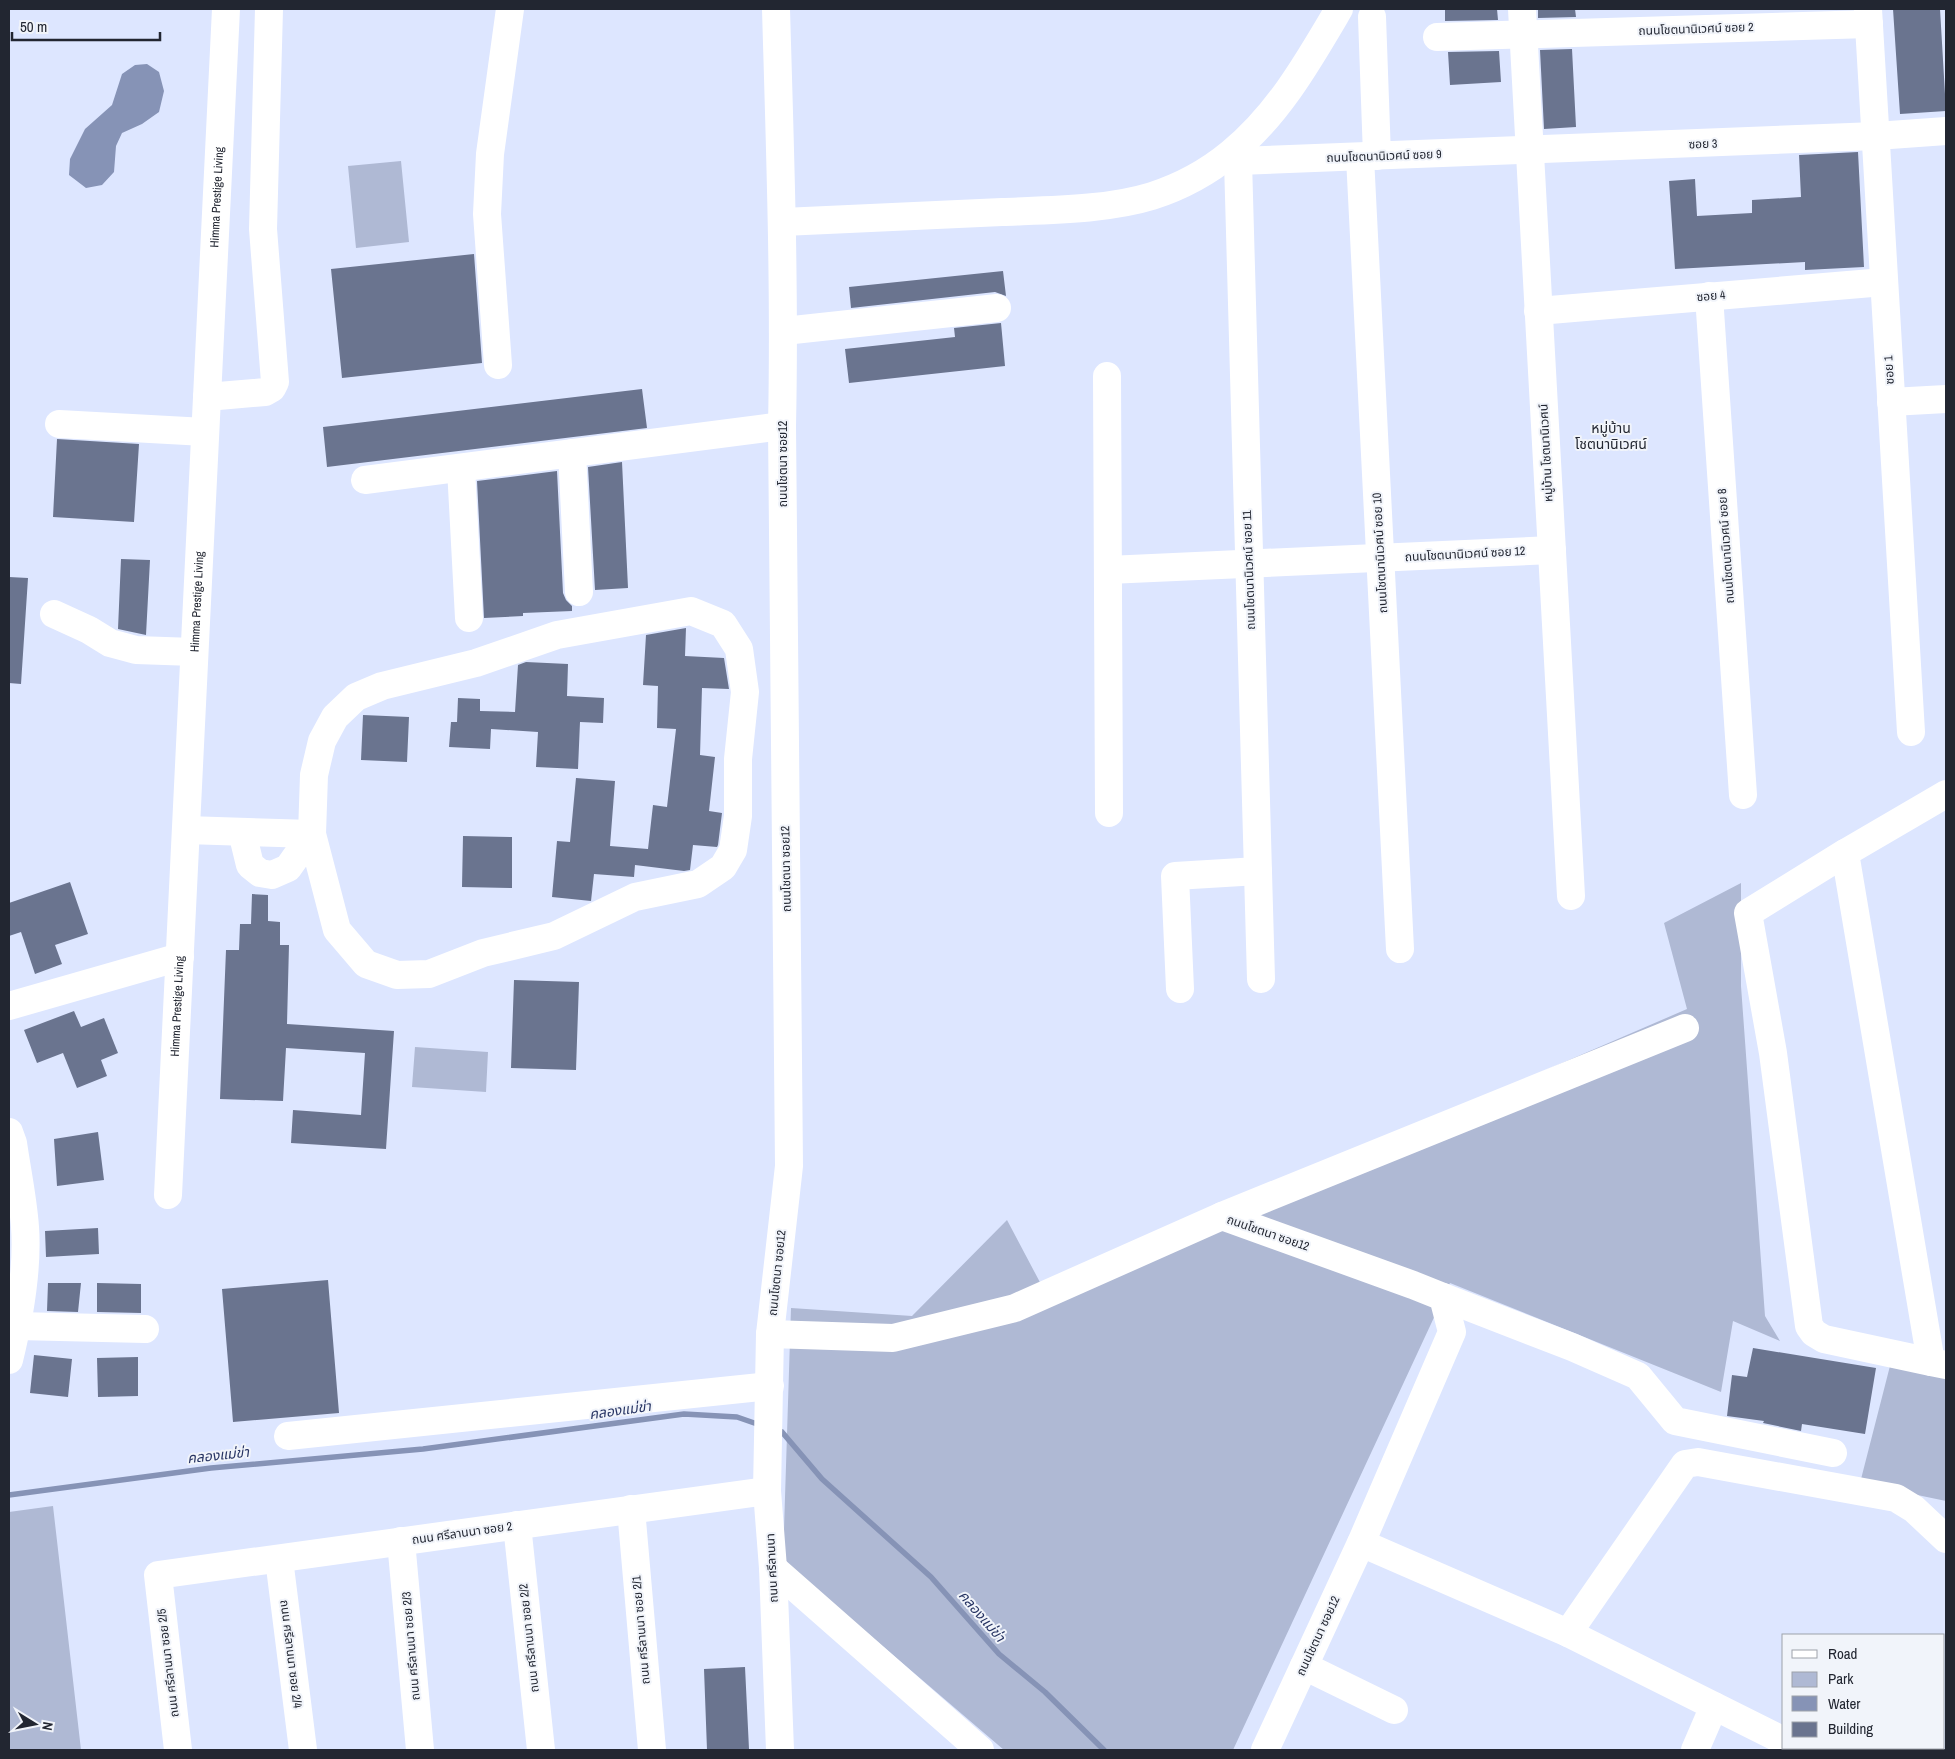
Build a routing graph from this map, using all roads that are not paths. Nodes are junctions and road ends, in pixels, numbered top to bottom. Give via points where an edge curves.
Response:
1 (226, 9) edge
2 (269, 9) edge
3 (510, 9) edge
4 (776, 9) edge
5 (1339, 9) edge
6 (1868, 16) edge
7 (1372, 17) dead end
8 (1522, 21) edge
9 (1437, 38) dead end
10 (1946, 131) edge
11 (1876, 136) junction
12 (1529, 151) junction
13 (1368, 156) junction
14 (1238, 162) joint
15 (783, 222) junction
16 (1884, 282) junction
17 (1709, 296) junction
18 (997, 308) dead end
19 (1538, 310) junction
20 (784, 331) junction
21 (498, 366) dead end
22 (1107, 376) dead end
23 (207, 397) junction
24 (1946, 399) edge
25 (1891, 402) junction
26 (59, 424) dead end
27 (782, 426) junction
28 (205, 432) junction
29 (572, 454) junction
30 (461, 468) junction
31 (365, 480) dead end
32 (1552, 550) junction
33 (1380, 558) junction
34 (1249, 564) junction
35 (1108, 570) junction
36 (579, 592) dead end
37 (54, 614) dead end
38 (469, 618) dead end
39 (194, 652) junction
40 (1910, 732) dead end
41 (1743, 795) dead end
42 (1946, 796) edge
43 (1109, 813) dead end
44 (186, 830) junction
45 (242, 832) junction
46 (312, 834) junction
47 (1845, 853) junction
48 (1258, 871) junction
49 (1571, 896) dead end
50 (1400, 949) dead end
51 (180, 957) junction
52 (1261, 979) dead end
53 (1180, 989) dead end
54 (9, 1006) edge
55 (1685, 1028) dead end
56 (9, 1132) edge
57 (168, 1195) dead end
58 (1222, 1216) junction
59 (1443, 1297) junction
60 (17, 1326) junction
61 (144, 1329) dead end
62 (770, 1334) junction
63 (9, 1360) edge
64 (1939, 1364) edge
65 (770, 1386) junction
66 (288, 1436) dead end
67 (1833, 1453) dead end
68 (767, 1491) junction
69 (631, 1509) junction
70 (517, 1525) junction
71 (1946, 1539) edge
72 (401, 1541) junction
73 (1361, 1543) junction
74 (279, 1558) junction
75 (772, 1568) junction
76 (158, 1576) joint
77 (1568, 1633) junction
78 (1304, 1666) junction
79 (1714, 1706) junction
80 (1394, 1710) dead end
81 (1768, 1740) edge
82 (178, 1750) edge
83 (303, 1750) edge
84 (420, 1750) edge
85 (541, 1750) edge
86 (652, 1750) edge
87 (780, 1750) edge
88 (980, 1750) edge
89 (1265, 1750) edge
90 (1695, 1750) edge

1 - 23 street, Himma Prestige Living
2 - 23 street via 263,229 275,382 265,392
3 - 21 street via 490,154 487,214
4 - 15 street, ถนนโชตนา ซอย12
5 - 15 street via 1297,78 1265,120 1231,153 1194,178 1152,196 1112,204 1038,210
6 - 8 street, ถนนโชตนานิเวศน์ ซอย 2
6 - 11 street, ซอย 1
7 - 13 street, ถนนโชตนานิเวศน์ ซอย 10
8 - 9 street, ถนนโชตนานิเวศน์ ซอย 2
8 - 12 street, หมู่บ้าน โชตนานิเวศน์
10 - 11 street, ซอย 3
11 - 12 street, ซอย 3
11 - 16 street, ซอย 1
12 - 13 street, ถนนโชตนานิเวศน์ ซอย 9
12 - 19 street, หมู่บ้าน โชตนานิเวศน์
13 - 14 street, ถนนโชตนานิเวศน์ ซอย 9
13 - 33 street, ถนนโชตนานิเวศน์ ซอย 10
14 - 34 street, ถนนโชตนานิเวศน์ ซอย 11
15 - 20 street, ถนนโชตนา ซอย12
16 - 17 street, ซอย 4
16 - 25 street, ซอย 1
17 - 19 street, ซอย 4
17 - 41 street, ถนนโชตนานิเวศน์ ซอย 8
18 - 20 street
19 - 32 street, หมู่บ้าน โชตนานิเวศน์
20 - 27 street, ถนนโชตนา ซอย12
22 - 35 street
23 - 28 street, Himma Prestige Living
24 - 25 street
25 - 40 street, ซอย 1
26 - 28 street
27 - 29 street
27 - 62 street, ถนนโชตนา ซอย12 via 789,1166
28 - 39 street, Himma Prestige Living
29 - 30 street
29 - 36 street
30 - 31 street
30 - 38 street
32 - 33 street, ถนนโชตนานิเวศน์ ซอย 12
32 - 49 street, หมู่บ้าน โชตนานิเวศน์
33 - 34 street, ถนนโชตนานิเวศน์ ซอย 12
33 - 50 street, ถนนโชตนานิเวศน์ ซอย 10
34 - 35 street, ถนนโชตนานิเวศน์ ซอย 12
34 - 48 street, ถนนโชตนานิเวศน์ ซอย 11
35 - 43 street
37 - 39 street via 110,644 136,650
39 - 44 street, Himma Prestige Living
42 - 47 street
44 - 45 street
44 - 51 street, Himma Prestige Living
45 - 46 street
45 - 46 street via 250,865 260,873 272,876 288,868
46 - 46 street via 337,930 366,964 397,975 428,974 483,953 554,936 635,897 698,884 723,867 732,850 738,816 738,759 745,692 738,649 723,624 691,610 557,635 476,663 382,686 356,697 334,717 322,742 314,774
47 - 64 street
47 - 64 street via 1748,913 1773,1053 1809,1326 1824,1339
48 - 52 street, ถนนโชตนานิเวศน์ ซอย 11
48 - 53 street via 1175,876
51 - 54 street
51 - 57 street, Himma Prestige Living
55 - 58 street
56 - 60 street via 25,1228
58 - 59 street, ถนนโชตนา ซอย12
58 - 62 street, ถนนโชตนา ซอย12 via 1015,1308 893,1338
59 - 67 street via 1638,1376 1675,1421
59 - 73 street, ถนนโชตนา ซอย12 via 1452,1332
60 - 61 street
60 - 63 street
62 - 65 street, ถนน ศรีลานนา
65 - 66 street
65 - 68 street, ถนน ศรีลานนา
68 - 69 street, ถนน ศรีลานนา ซอย 2
68 - 75 street, ถนน ศรีลานนา
69 - 70 street, ถนน ศรีลานนา ซอย 2
69 - 86 street, ถนน ศรีลานนา ซอย 2/1
70 - 72 street, ถนน ศรีลานนา ซอย 2
70 - 85 street, ถนน ศรีลานนา ซอย 2/2
71 - 77 street via 1914,1509 1896,1498 1698,1462 1685,1464
72 - 74 street, ถนน ศรีลานนา ซอย 2
72 - 84 street, ถนน ศรีลานนา ซอย 2/3
73 - 77 street
73 - 78 street, ถนนโชตนา ซอย12
74 - 76 street, ถนน ศรีลานนา ซอย 2
74 - 83 street, ถนน ศรีลานนา ซอย 2/4
75 - 87 street, ถนน ศรีลานนา
75 - 88 street
76 - 82 street, ถนน ศรีลานนา ซอย 2/5
77 - 79 street
78 - 80 street
78 - 89 street, ถนนโชตนา ซอย12
79 - 81 street
79 - 90 street

